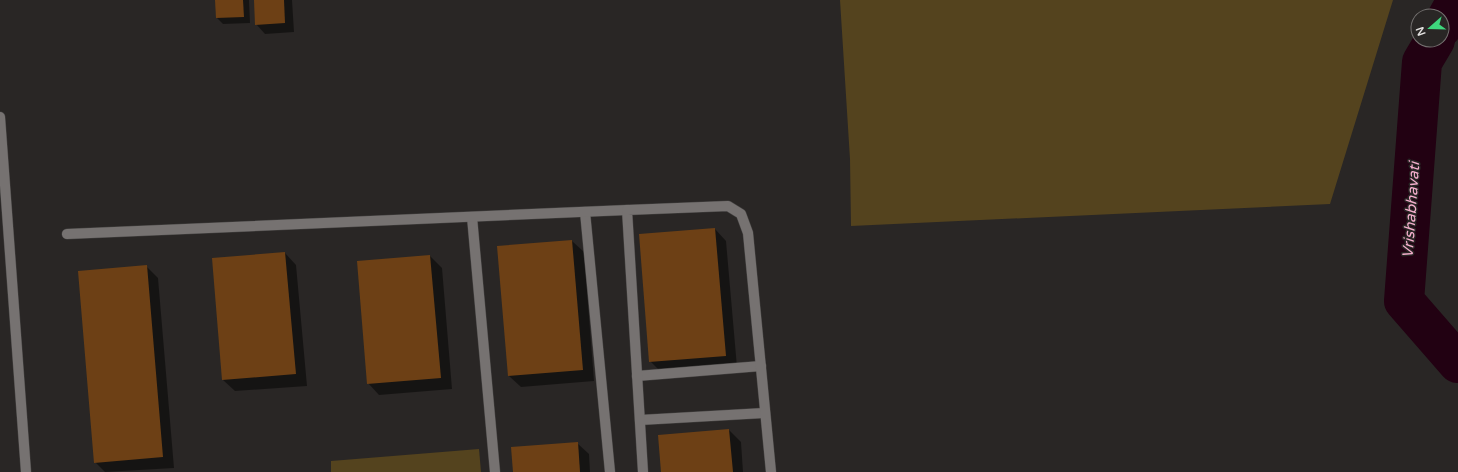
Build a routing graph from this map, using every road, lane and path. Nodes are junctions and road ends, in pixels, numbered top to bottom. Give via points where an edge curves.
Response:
1 (0, 117) edge
2 (3, 198) edge
3 (627, 210) junction
4 (585, 212) junction
5 (472, 217) junction
6 (67, 234) dead end
7 (761, 366) junction
8 (637, 376) junction
9 (765, 413) junction
10 (640, 420) junction
11 (26, 472) edge
12 (495, 472) edge
13 (610, 472) edge
14 (643, 472) edge
15 (771, 472) edge

1 - 2 street
2 - 11 street
3 - 4 street
3 - 7 street via 728,206 741,214 748,233
3 - 8 street
4 - 5 street
4 - 13 street
5 - 6 street
5 - 12 street
7 - 8 street
7 - 9 street
8 - 10 street
9 - 10 street
9 - 15 street
10 - 14 street

